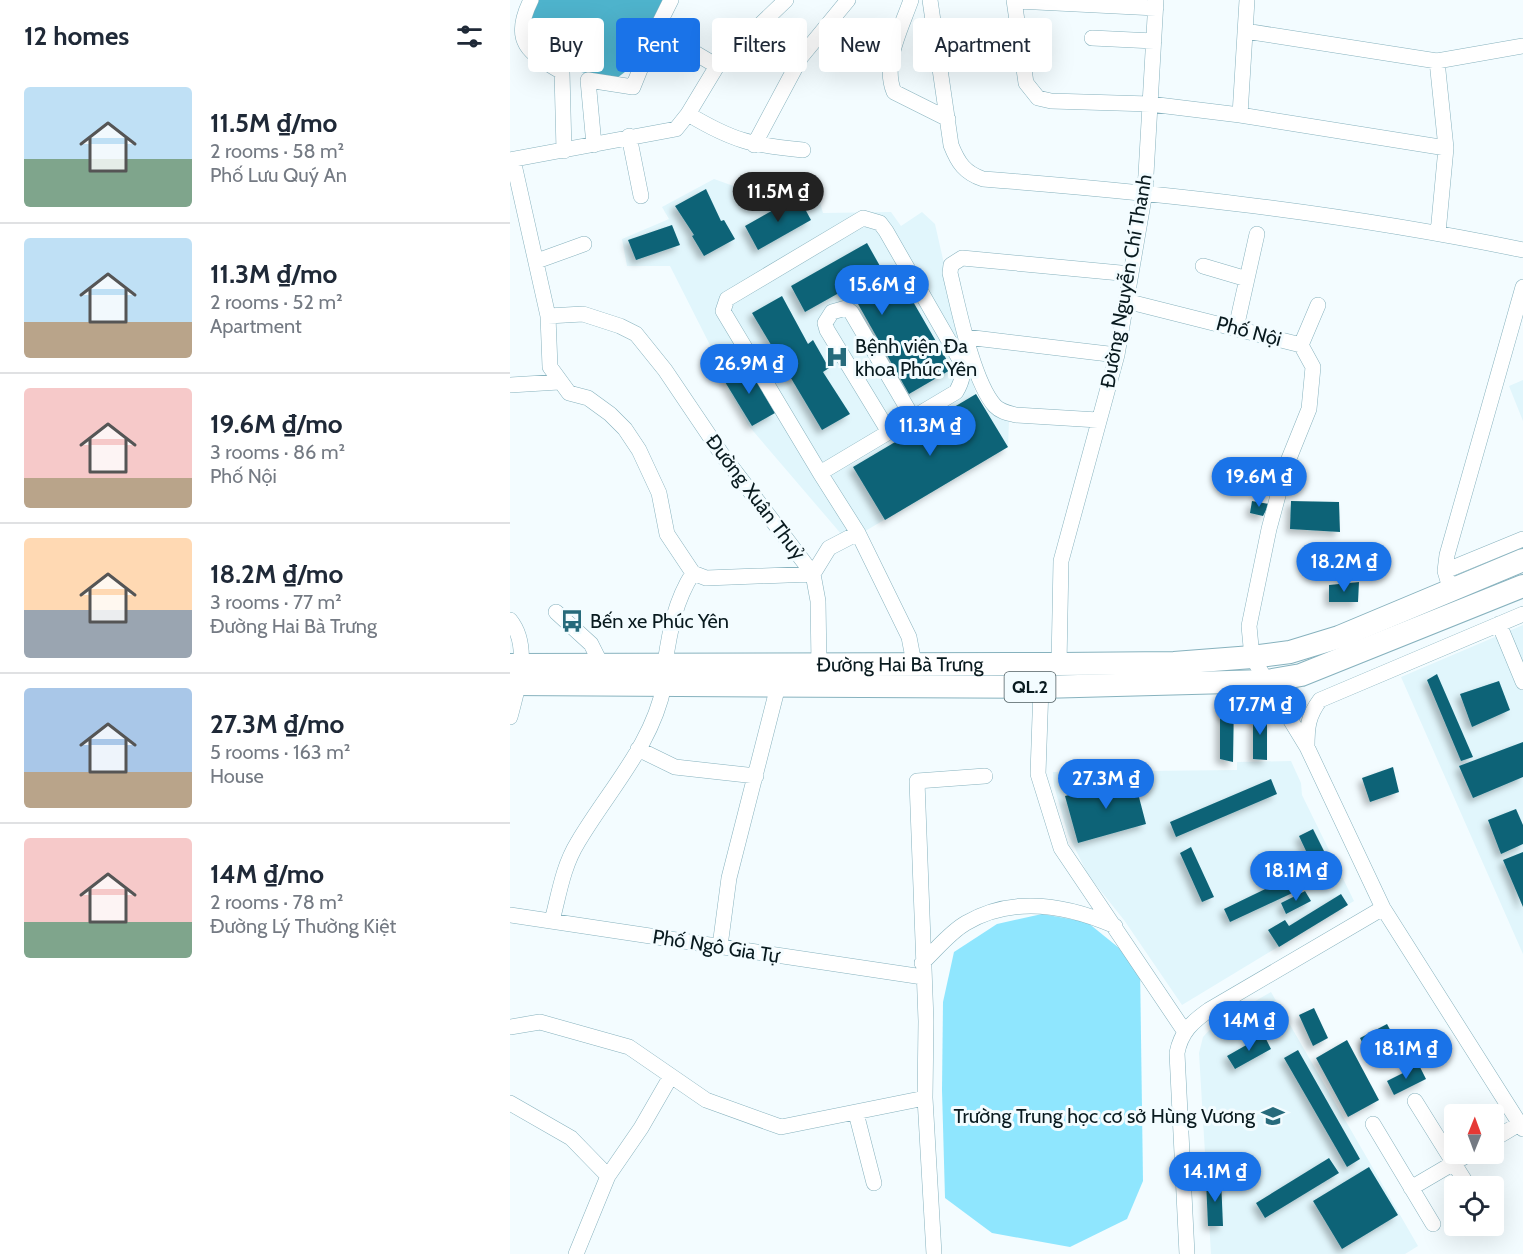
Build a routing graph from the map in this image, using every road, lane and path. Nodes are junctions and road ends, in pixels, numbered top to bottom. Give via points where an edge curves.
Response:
1 (531, 0) edge
2 (671, 0) edge
3 (786, 0) edge
4 (848, 0) edge
5 (911, 0) edge
6 (930, 0) edge
7 (1247, 0) edge
8 (1014, 1) edge
9 (1156, 4) edge
10 (662, 18) edge
11 (767, 18) edge
12 (1245, 31) junction
13 (1092, 38) dead end
14 (1154, 41) junction
15 (1523, 46) edge
16 (528, 53) edge
17 (1437, 61) junction
18 (562, 72) joint
19 (639, 72) edge
20 (713, 72) edge
21 (588, 80) junction
22 (1150, 104) junction
23 (688, 114) junction
24 (1240, 115) junction
25 (948, 119) junction
26 (629, 136) junction
27 (594, 145) junction
28 (754, 145) junction
29 (1446, 148) junction
30 (802, 150) dead end
31 (564, 151) junction
32 (512, 160) edge
33 (1145, 192) junction
34 (641, 196) dead end
35 (1438, 233) junction
36 (1257, 234) dead end
37 (585, 244) dead end
38 (1523, 250) edge
39 (537, 261) junction
40 (1203, 266) dead end
41 (1131, 274) junction
42 (1246, 279) junction
43 (1523, 287) edge
44 (1126, 301) junction
45 (1318, 305) dead end
46 (548, 316) junction
47 (1236, 328) junction
48 (966, 337) junction
49 (1301, 345) junction
50 (1117, 355) junction
51 (559, 382) junction
52 (510, 385) edge
53 (913, 418) junction
54 (1098, 420) junction
55 (889, 432) junction
56 (820, 473) junction
57 (858, 533) junction
58 (1523, 539) edge
59 (1523, 560) edge
60 (693, 573) junction
61 (813, 574) junction
62 (1523, 586) edge
63 (1452, 591) junction
64 (556, 612) dead end
65 (1523, 614) edge
66 (510, 620) edge
67 (1499, 624) junction
68 (1478, 633) junction
69 (1252, 657) junction
70 (914, 663) junction
71 (601, 664) junction
72 (819, 664) junction
73 (1059, 664) junction
74 (515, 674) edge
75 (665, 674) junction
76 (1267, 681) junction
77 (1523, 682) edge
78 (778, 686) junction
79 (914, 686) junction
80 (1041, 687) junction
81 (510, 717) edge
82 (1307, 747) junction
83 (638, 749) junction
84 (756, 776) junction
85 (985, 776) dead end
86 (1383, 908) junction
87 (510, 915) edge
88 (552, 921) junction
89 (1115, 926) junction
90 (720, 946) junction
91 (922, 970) junction
92 (510, 1027) edge
93 (1185, 1032) junction
94 (670, 1076) junction
95 (926, 1098) junction
96 (1415, 1101) dead end
97 (510, 1103) edge
98 (856, 1113) junction
99 (1373, 1124) dead end
100 (1521, 1126) edge
101 (1504, 1134) edge
102 (1444, 1148) edge
103 (1451, 1164) edge
104 (608, 1176) junction
105 (873, 1184) dead end
106 (1411, 1188) junction
107 (1433, 1224) dead end
108 (576, 1254) edge
109 (934, 1254) edge
110 (1187, 1254) edge

1 - 16 street via 524,10 520,39
2 - 10 street
3 - 11 street
4 - 28 street via 801,57
5 - 25 street via 889,67 889,79 894,92
6 - 25 street
7 - 12 street
8 - 9 street
8 - 22 street via 1026,83 1038,98
9 - 14 street, Đường Nguyễn Chí Thanh
12 - 17 street
12 - 24 street
13 - 14 street
14 - 22 street, Đường Nguyễn Chí Thanh
15 - 17 street
17 - 29 street
18 - 21 street
18 - 31 street
19 - 21 street via 633,87
20 - 23 street
21 - 27 street
22 - 24 street
22 - 33 street, Đường Nguyễn Chí Thanh
23 - 26 street via 676,129
23 - 28 street via 718,132
24 - 29 street
25 - 33 street via 951,146 958,161 970,175 983,180
26 - 27 street
26 - 34 street
27 - 31 street
28 - 30 street
29 - 35 street
31 - 32 street
32 - 39 street
33 - 35 street
33 - 41 street, Đường Nguyễn Chí Thanh
35 - 38 street
36 - 42 street
37 - 39 street
39 - 46 street
40 - 42 street
41 - 44 street, Đường Nguyễn Chí Thanh
41 - 48 street via 963,258 955,261 950,273
42 - 47 street
43 - 63 street via 1447,555
44 - 47 street, Phố Nội
44 - 50 street, Đường Nguyễn Chí Thanh
45 - 49 street
46 - 51 street via 550,368
46 - 61 street, Đường Xuân Thuỷ via 583,314 636,334
47 - 49 street, Phố Nội
48 - 50 street
48 - 54 street via 994,405 1004,412
49 - 69 street, Phố Nội via 1313,367 1309,409 1269,529 1249,626
50 - 54 street, Đường Nguyễn Chí Thanh
51 - 52 street
51 - 60 street via 569,393 588,398 625,429 659,493 667,534
53 - 55 street
53 - 55 street via 851,312 846,308 832,312 825,322 827,330
53 - 56 street via 956,392 963,371 886,231 872,219 863,218 723,305 723,311
54 - 73 street, Đường Nguyễn Chí Thanh via 1061,561
55 - 56 street
56 - 57 street
57 - 61 street via 829,548
57 - 70 street via 909,637
58 - 63 street
59 - 63 highway, Đường Hai Bà Trưng / QL.2
60 - 61 street via 706,578
60 - 75 street via 681,591 673,615
61 - 72 street, Đường Xuân Thuỷ via 818,601
62 - 63 highway, Đường Hai Bà Trưng / QL.2
63 - 68 street
63 - 69 highway, Đường Hai Bà Trưng / QL.2 via 1339,637 1290,652
63 - 76 highway, Đường Hai Bà Trưng / QL.2 via 1301,675
64 - 71 street via 591,644
65 - 67 street
66 - 74 street via 521,640
67 - 68 street
67 - 77 street
68 - 82 street via 1320,700 1306,726
69 - 73 highway, Đường Hai Bà Trưng / QL.2 via 1174,663
69 - 76 street
70 - 72 highway, Đường Hai Bà Trưng / QL.2
70 - 73 highway, Đường Hai Bà Trưng / QL.2
70 - 79 highway
71 - 74 highway, Đường Hai Bà Trưng / QL.2
71 - 75 highway, Đường Hai Bà Trưng / QL.2
72 - 75 highway, Đường Hai Bà Trưng / QL.2
74 - 75 highway, Đường Hai Bà Trưng / QL.2
74 - 81 street
75 - 78 highway, Đường Hai Bà Trưng / QL.2
75 - 83 street via 660,707
76 - 80 highway, Đường Hai Bà Trưng / QL.2
76 - 82 street
78 - 79 highway, Đường Hai Bà Trưng / QL.2
78 - 84 street
79 - 80 highway, Đường Hai Bà Trưng / QL.2
80 - 89 street via 1038,774 1061,848
82 - 86 street
83 - 84 street via 675,767
83 - 88 street via 567,861
84 - 90 street via 729,878
85 - 91 street via 917,781
86 - 93 street via 1209,1010
86 - 100 street
87 - 88 street, Phố Ngô Gia Tự
88 - 90 street, Phố Ngô Gia Tự
89 - 91 street via 1054,906 1015,904 965,923
89 - 93 street
90 - 91 street, Phố Ngô Gia Tự
91 - 95 street
92 - 94 street via 540,1022 629,1047
93 - 110 street via 1177,1053
94 - 98 street via 706,1100 781,1127
94 - 104 street
95 - 98 street
95 - 109 street
96 - 102 street
97 - 104 street via 572,1138
98 - 105 street
99 - 106 street
100 - 101 street
103 - 106 street
104 - 108 street
106 - 107 street

